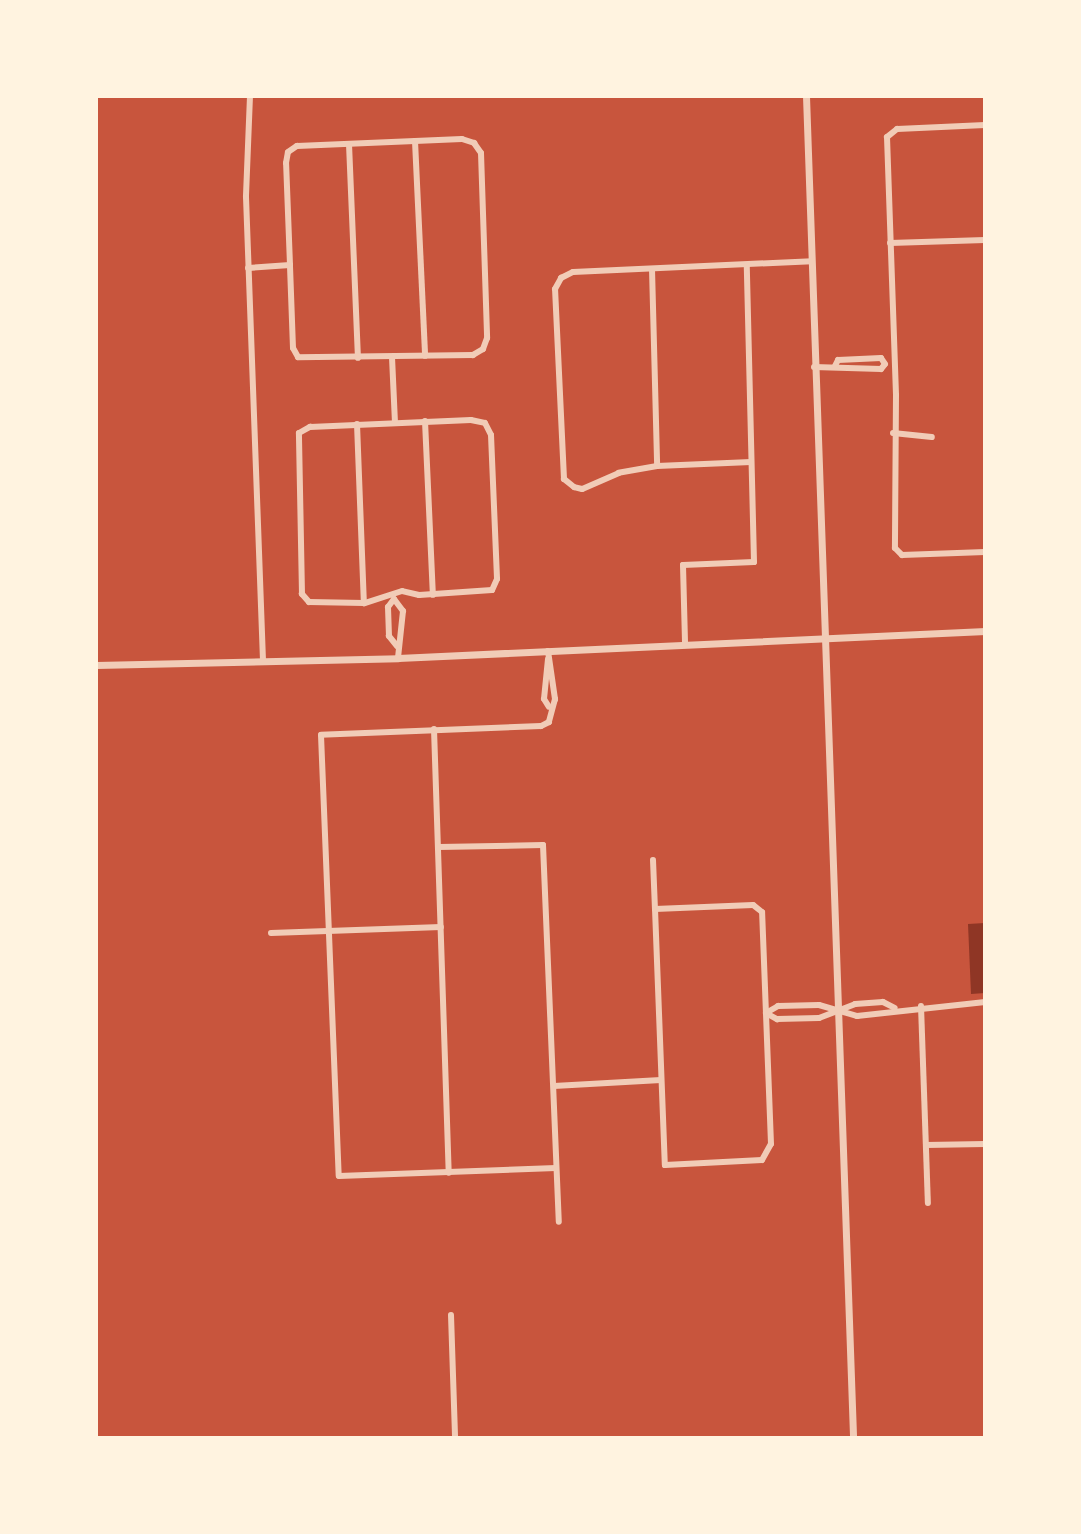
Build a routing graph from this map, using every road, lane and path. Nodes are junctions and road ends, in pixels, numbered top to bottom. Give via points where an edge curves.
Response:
1 (250, 96) edge
2 (806, 96) edge
3 (985, 125) edge
4 (415, 141) junction
5 (349, 144) junction
6 (985, 240) edge
7 (890, 243) junction
8 (812, 261) junction
9 (290, 265) junction
10 (747, 265) junction
11 (248, 268) junction
12 (652, 269) junction
13 (425, 356) junction
14 (392, 357) junction
15 (358, 358) junction
16 (895, 363) junction
17 (814, 367) junction
18 (425, 421) junction
19 (395, 422) junction
20 (357, 424) junction
21 (893, 433) junction
22 (932, 437) dead end
23 (751, 462) junction
24 (657, 466) junction
25 (985, 552) edge
26 (394, 595) junction
27 (433, 595) junction
28 (364, 603) junction
29 (388, 617) junction
30 (403, 617) junction
31 (985, 631) edge
32 (825, 636) junction
33 (685, 642) junction
34 (397, 646) junction
35 (548, 655) junction
36 (398, 658) junction
37 (263, 662) junction
38 (96, 665) edge
39 (434, 729) junction
40 (439, 847) junction
41 (653, 860) dead end
42 (655, 909) junction
43 (441, 927) junction
44 (329, 931) junction
45 (271, 933) dead end
46 (985, 1002) edge
47 (921, 1006) junction
48 (895, 1008) junction
49 (840, 1011) junction
50 (766, 1013) junction
51 (661, 1080) junction
52 (554, 1086) junction
53 (985, 1144) edge
54 (926, 1145) junction
55 (556, 1168) junction
56 (449, 1173) junction
57 (928, 1203) dead end
58 (559, 1222) dead end
59 (451, 1315) dead end
60 (455, 1438) edge
61 (853, 1438) edge

1 - 11 street
2 - 8 street
3 - 7 street via 890,131
4 - 5 street
4 - 13 street
4 - 13 street via 462,139 481,153 487,338 473,355
5 - 9 street via 297,146 288,152
5 - 15 street
6 - 7 street
7 - 16 street
8 - 10 street
8 - 17 street
9 - 11 street
9 - 15 street via 293,348 298,357
10 - 12 street
10 - 23 street
11 - 37 street
12 - 24 street
12 - 24 street via 573,272 555,289 564,479 582,489 619,473
13 - 14 street
14 - 15 street
14 - 19 street
16 - 17 street via 881,369
16 - 21 street
17 - 32 street
18 - 19 street
18 - 27 street
18 - 27 street via 471,420 485,423 491,435 497,579 492,590 480,594
19 - 20 street
20 - 28 street
20 - 28 street via 310,427 299,433 302,594 318,605
21 - 22 street
21 - 25 street via 895,548 902,555
23 - 24 street
23 - 33 street via 754,562 683,565
26 - 27 street
26 - 28 street
26 - 29 street
26 - 30 street
29 - 30 street
29 - 34 street via 389,636
30 - 34 street
31 - 32 street
32 - 33 street
32 - 49 street
33 - 35 street
34 - 36 street
35 - 36 street
35 - 39 street via 554,667 555,699 549,722
36 - 37 street
37 - 38 street
39 - 40 street
39 - 44 street via 321,735
40 - 43 street
40 - 52 street via 543,845
41 - 42 street
42 - 50 street via 759,907
42 - 51 street
43 - 44 street
43 - 56 street
44 - 45 street
44 - 56 street via 339,1176
46 - 47 street
47 - 48 street
47 - 54 street
48 - 49 street via 863,1003
48 - 49 street via 884,1015
49 - 50 street via 819,1018 777,1019
49 - 50 street via 819,1005 778,1006
49 - 61 street
50 - 51 street via 768,1157 665,1165
51 - 52 street
52 - 55 street
53 - 54 street
54 - 57 street
55 - 56 street
55 - 58 street
59 - 60 street

